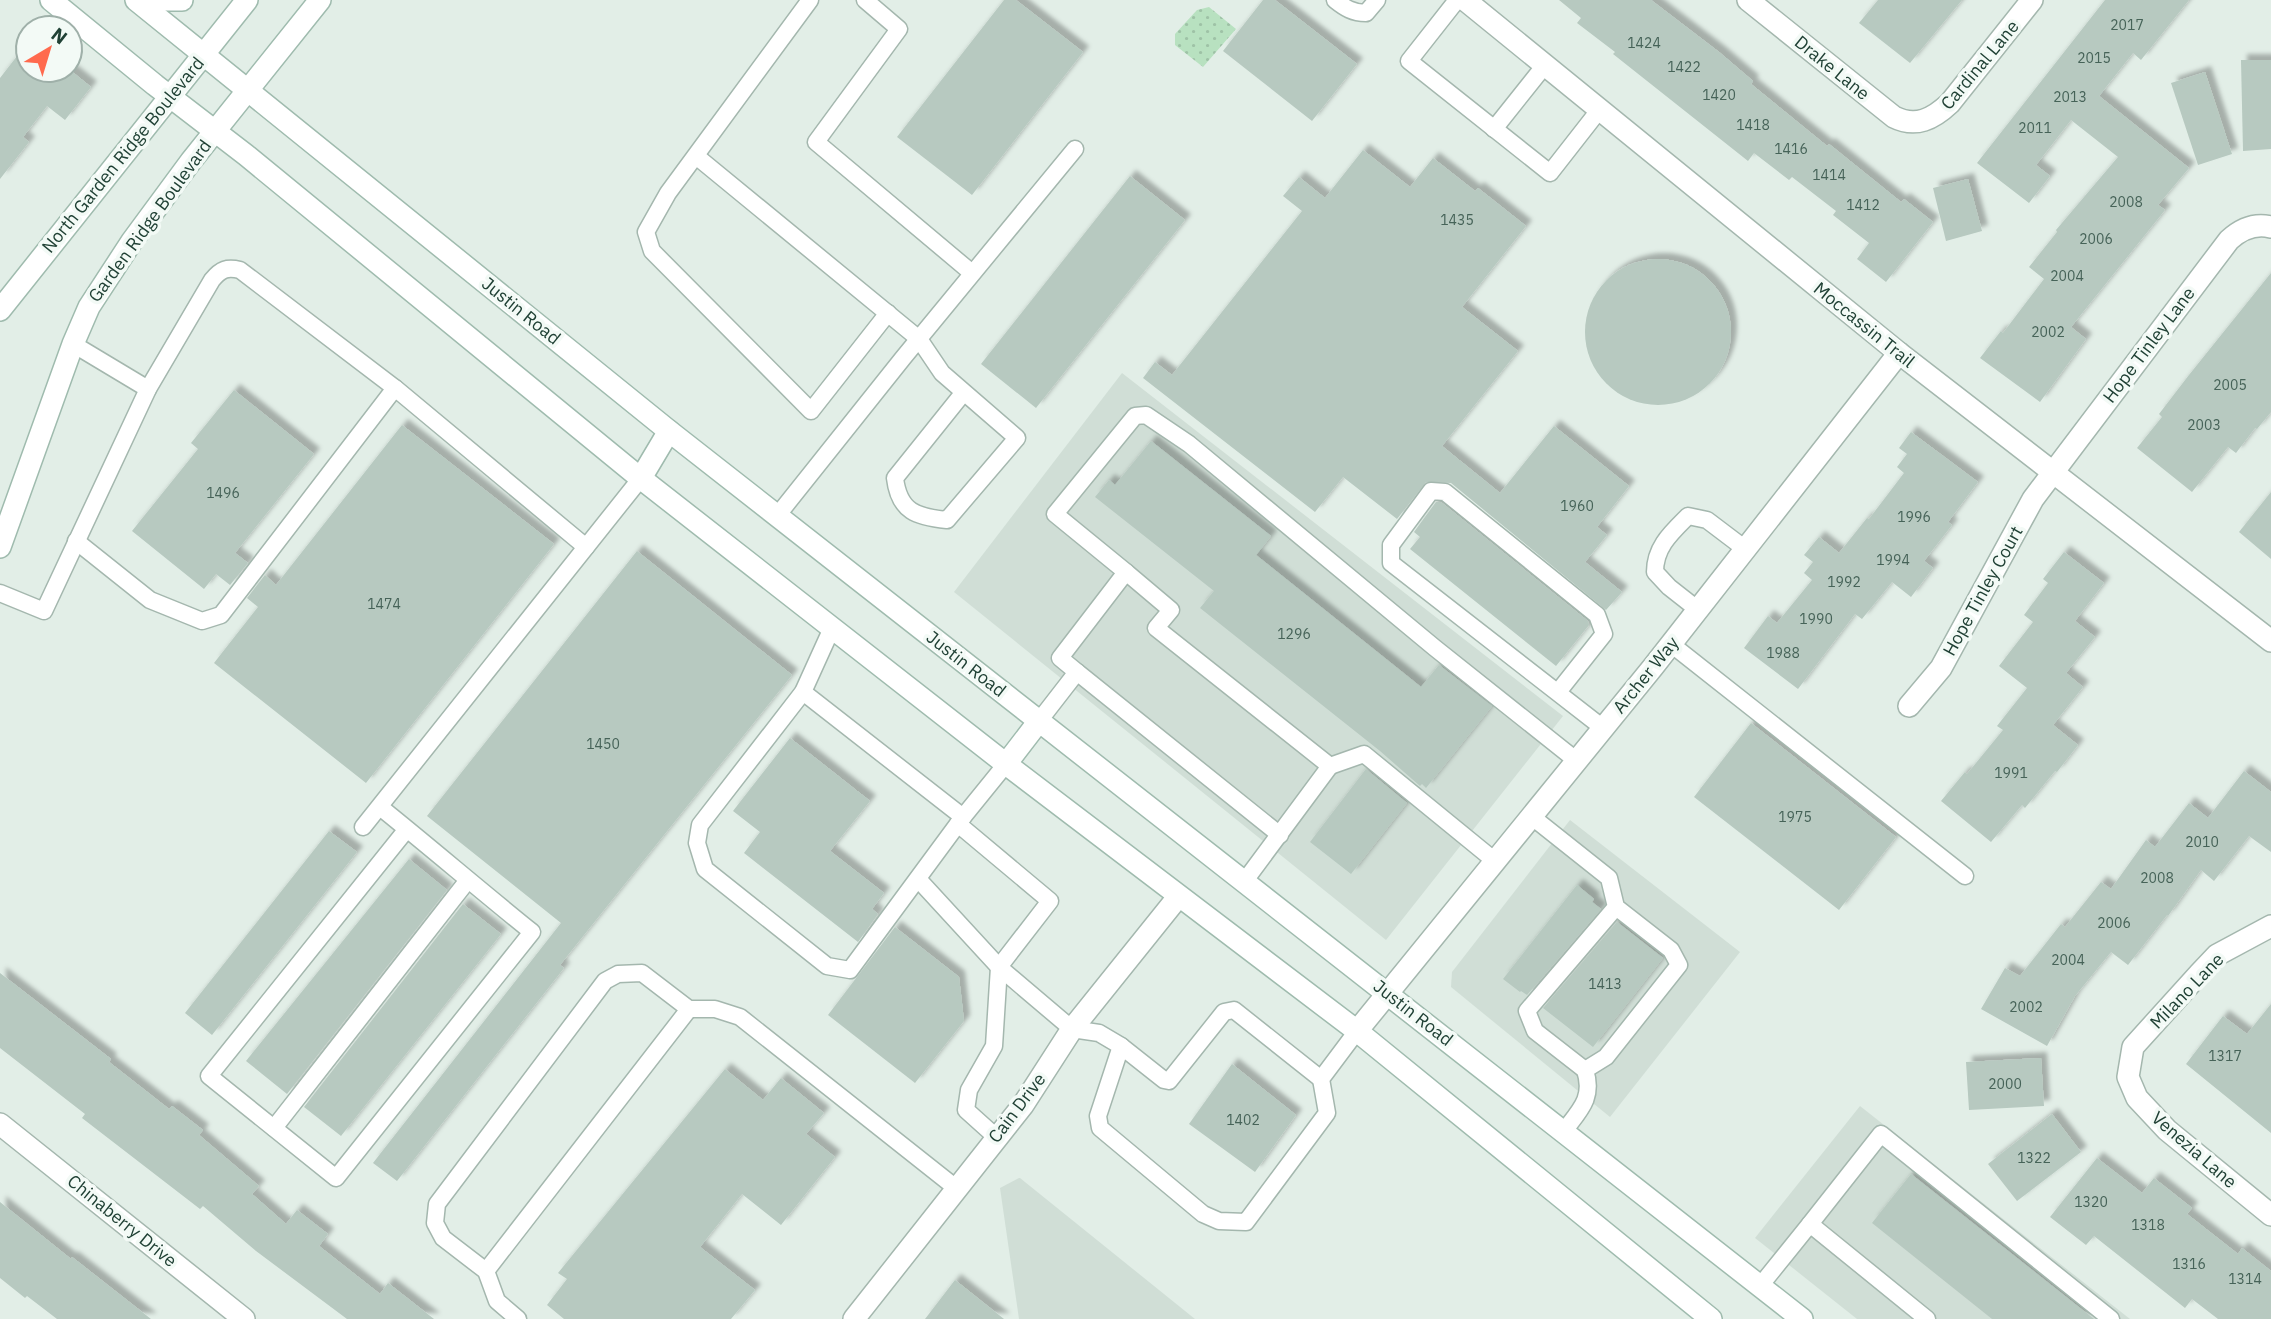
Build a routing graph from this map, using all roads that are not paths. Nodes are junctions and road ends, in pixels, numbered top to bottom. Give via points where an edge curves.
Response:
1 (51, 0) edge
2 (136, 0) edge
3 (150, 0) edge
4 (182, 0) edge
5 (247, 0) edge
6 (320, 0) edge
7 (810, 0) edge
8 (865, 0) edge
9 (1335, 0) edge
10 (1377, 0) edge
11 (1457, 0) edge
12 (1465, 0) edge
13 (1748, 0) edge
14 (2032, 0) edge
15 (203, 54) junction
16 (1545, 65) junction
17 (249, 89) junction
18 (170, 96) junction
19 (1600, 109) junction
20 (1921, 122) joint
21 (1494, 129) junction
22 (215, 131) junction
23 (1075, 149) dead end
24 (696, 156) junction
25 (2262, 226) edge
26 (972, 273) junction
27 (0, 310) edge
28 (888, 313) junction
29 (919, 339) junction
30 (73, 344) junction
31 (1899, 354) junction
32 (395, 388) junction
33 (148, 389) junction
34 (964, 392) junction
35 (668, 431) junction
36 (2053, 473) junction
37 (641, 478) junction
38 (777, 516) junction
39 (76, 541) junction
40 (0, 547) edge
41 (586, 547) junction
42 (1744, 548) junction
43 (1126, 572) junction
44 (0, 593) edge
45 (1697, 610) junction
46 (832, 628) junction
47 (2271, 640) edge
48 (1671, 644) junction
49 (1077, 672) junction
50 (803, 692) junction
51 (1558, 692) junction
52 (1909, 706) dead end
53 (1039, 721) junction
54 (1603, 728) junction
55 (1577, 761) junction
56 (1006, 764) junction
57 (1330, 766) junction
58 (380, 807) junction
59 (1531, 817) junction
60 (960, 820) junction
61 (363, 827) dead end
62 (407, 829) junction
63 (1280, 835) junction
64 (1495, 861) junction
65 (1965, 876) dead end
66 (918, 879) junction
67 (468, 880) junction
68 (1244, 881) junction
69 (1178, 897) junction
70 (1616, 907) junction
71 (2271, 926) edge
72 (999, 967) junction
73 (1387, 993) junction
74 (690, 1009) junction
75 (1072, 1029) junction
76 (1357, 1031) junction
77 (1121, 1046) junction
78 (1585, 1070) junction
79 (2127, 1077) joint
80 (1321, 1079) junction
81 (0, 1124) edge
82 (274, 1128) junction
83 (1564, 1131) junction
84 (996, 1137) junction
85 (956, 1188) junction
86 (2271, 1215) edge
87 (1810, 1224) junction
88 (486, 1271) junction
89 (1760, 1286) junction
90 (244, 1319) edge
91 (518, 1319) edge
92 (854, 1319) edge
93 (1711, 1319) edge
94 (1802, 1319) edge
95 (1927, 1319) edge
96 (2111, 1319) edge

1 - 18 main road
2 - 15 main road, Justin Road
3 - 4 main road
5 - 15 main road, North Garden Ridge Boulevard
6 - 17 main road, Garden Ridge Boulevard
7 - 24 lane
8 - 26 lane via 899,29 816,142
9 - 10 lane via 1346,9 1366,13
11 - 21 lane via 1409,61
12 - 16 main road, Moccassin Trail
13 - 20 main road, Drake Lane via 1894,117
14 - 20 main road, Cardinal Lane via 1950,103
15 - 17 main road, Justin Road
15 - 18 main road, North Garden Ridge Boulevard
16 - 19 main road, Moccassin Trail
16 - 21 lane
17 - 22 main road, Garden Ridge Boulevard
17 - 35 main road, Justin Road
18 - 22 main road
18 - 27 main road, North Garden Ridge Boulevard
19 - 21 lane via 1550,173
19 - 31 main road, Moccassin Trail
22 - 30 main road, Garden Ridge Boulevard via 132,241 89,307
22 - 37 main road
23 - 26 lane
24 - 28 lane
24 - 28 lane via 646,232 652,251 811,411
25 - 36 main road, Hope Tinley Lane via 2238,232 2229,240
26 - 29 lane
28 - 29 lane
29 - 34 lane via 942,373
29 - 38 lane
30 - 33 lane
30 - 40 main road, Garden Ridge Boulevard
31 - 36 main road, Moccassin Trail
31 - 42 main road, Archer Way
32 - 33 lane via 240,270 229,267 212,280
32 - 39 lane via 221,615 202,621 150,600
32 - 41 lane
33 - 39 lane
34 - 34 lane via 1017,438 947,520 924,518 905,508 895,478
35 - 37 main road
35 - 38 main road, Justin Road
36 - 47 main road, Moccassin Trail
36 - 52 main road, Hope Tinley Court via 2031,502 1941,668
37 - 41 lane
37 - 46 main road
38 - 53 main road, Justin Road
39 - 44 lane via 44,611
41 - 58 lane
42 - 45 main road, Archer Way
42 - 45 lane via 1707,520 1688,516 1673,531 1655,556 1655,572
43 - 49 lane via 1060,658
43 - 55 lane via 1055,514 1135,416 1146,415 1188,444
43 - 57 lane via 1171,610 1156,628
45 - 48 main road, Archer Way
46 - 50 lane
46 - 56 main road
48 - 54 main road, Archer Way
48 - 65 lane
49 - 53 lane
49 - 63 lane
50 - 60 lane
50 - 66 lane via 700,825 697,843 705,869 827,966 850,971
51 - 51 lane via 1391,563 1391,545 1431,491 1446,492 1597,615 1604,634
51 - 54 lane
53 - 56 main road
53 - 68 main road, Justin Road
54 - 55 main road, Archer Way
55 - 59 main road, Archer Way
56 - 60 lane
56 - 69 main road
57 - 63 lane
57 - 64 lane via 1364,754
58 - 61 lane
58 - 62 lane
59 - 64 main road, Archer Way
59 - 70 lane via 1609,878
60 - 66 lane
60 - 72 lane via 1050,901
62 - 67 lane
62 - 82 lane via 209,1076
63 - 68 lane
64 - 73 main road, Archer Way
66 - 72 lane
67 - 82 lane
67 - 82 lane via 532,932 336,1178
68 - 73 main road, Justin Road
69 - 75 main road, Cain Drive
69 - 76 main road
70 - 78 lane via 1527,1012 1535,1031
70 - 78 lane via 1671,950 1679,965 1606,1058
71 - 79 main road, Milano Lane via 2217,955 2133,1047
72 - 75 lane
72 - 84 lane via 994,1046 969,1090 966,1110
73 - 76 main road, Archer Way
73 - 83 main road, Justin Road
74 - 85 lane via 715,1009 740,1017
74 - 88 lane
74 - 88 lane via 642,974 618,974 605,981 437,1204 435,1223 443,1238
75 - 77 lane via 1099,1033
75 - 84 main road, Cain Drive via 1023,1105
76 - 80 lane
76 - 93 main road
77 - 80 lane via 1169,1081 1224,1012 1234,1010
77 - 80 lane via 1098,1116 1100,1128 1203,1214 1219,1221 1246,1222 1328,1113
78 - 83 lane via 1590,1085 1587,1099
79 - 86 main road, Venezia Lane via 2137,1098 2167,1130
81 - 90 main road, Chinaberry Drive
83 - 89 main road, Justin Road
84 - 85 main road, Cain Drive
85 - 92 main road, Cain Drive
87 - 89 lane
87 - 95 lane
87 - 96 lane via 1881,1134
88 - 91 lane via 498,1301
89 - 94 main road, Justin Road

